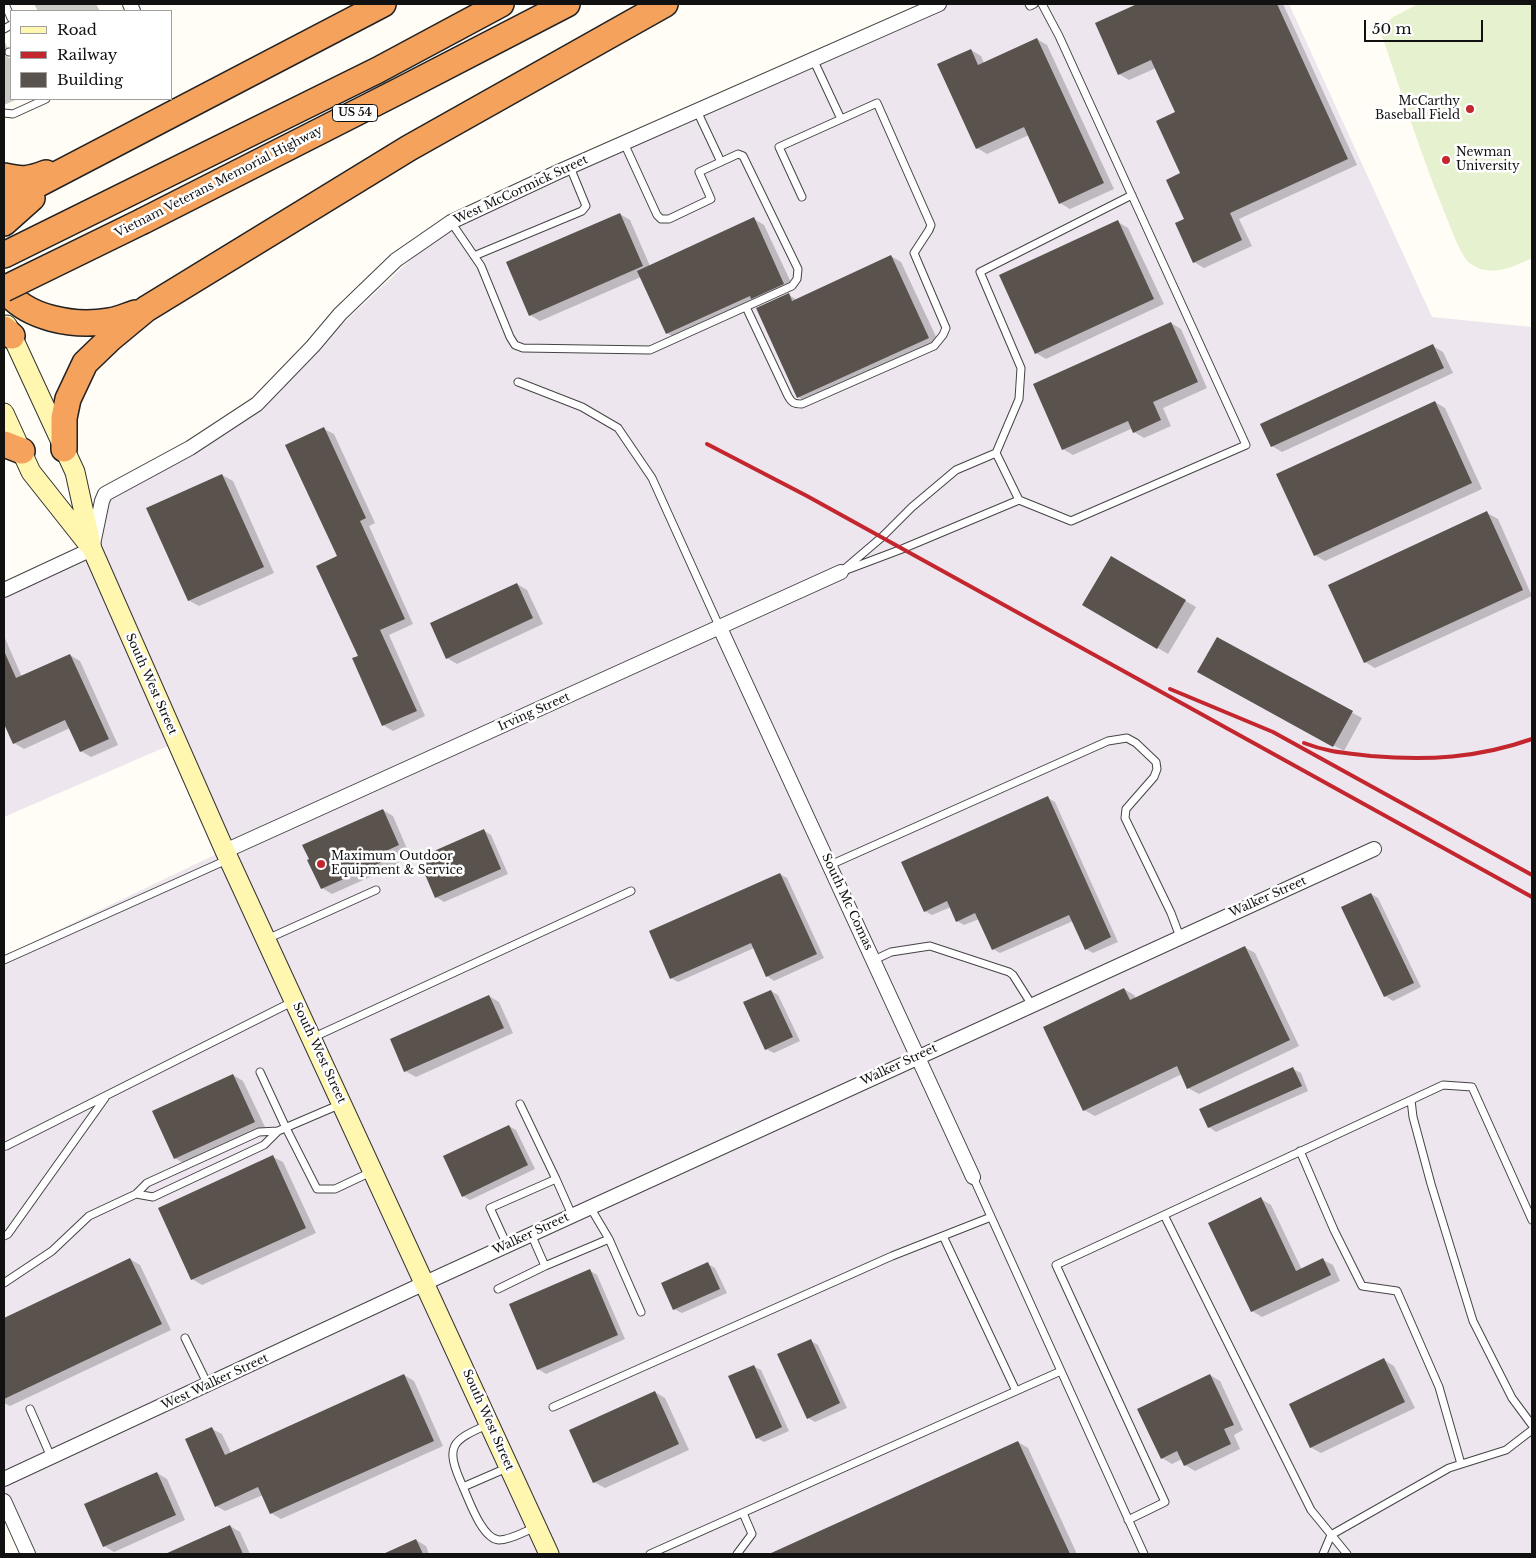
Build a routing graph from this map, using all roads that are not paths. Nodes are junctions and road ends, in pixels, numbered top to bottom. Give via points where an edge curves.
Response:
1 (5, 4) edge
2 (383, 4) edge
3 (501, 4) edge
4 (567, 4) edge
5 (665, 4) edge
6 (939, 4) edge
7 (1029, 4) edge
8 (1034, 4) edge
9 (1042, 4) edge
10 (10, 16) edge
11 (813, 60) junction
12 (44, 100) edge
13 (174, 104) edge
14 (697, 111) junction
15 (4, 113) edge
16 (841, 119) junction
17 (624, 143) junction
18 (115, 144) junction
19 (721, 162) junction
20 (570, 167) junction
21 (64, 171) junction
22 (4, 176) edge
23 (1132, 195) junction
24 (802, 197) dead end
25 (4, 202) edge
26 (451, 222) junction
27 (4, 223) edge
28 (4, 255) edge
29 (474, 256) junction
30 (4, 289) edge
31 (4, 305) edge
32 (746, 306) junction
33 (146, 309) junction
34 (40, 315) junction
35 (6, 328) edge
36 (518, 382) dead end
37 (4, 413) edge
38 (13, 447) edge
39 (64, 449) junction
40 (996, 453) junction
41 (1019, 500) junction
42 (92, 549) junction
43 (842, 572) junction
44 (4, 590) edge
45 (720, 628) junction
46 (1374, 849) dead end
47 (227, 855) junction
48 (830, 865) junction
49 (376, 890) dead end
50 (631, 891) dead end
51 (1180, 937) junction
52 (266, 939) junction
53 (4, 960) edge
54 (874, 960) junction
55 (295, 1001) junction
56 (1032, 1005) junction
57 (312, 1038) junction
58 (918, 1056) junction
59 (260, 1072) dead end
60 (106, 1096) junction
61 (1411, 1100) junction
62 (342, 1103) junction
63 (520, 1104) dead end
64 (282, 1130) junction
65 (6, 1146) dead end
66 (1300, 1152) junction
67 (373, 1171) junction
68 (973, 1177) joint
69 (556, 1179) junction
70 (136, 1194) junction
71 (590, 1207) junction
72 (572, 1215) junction
73 (1164, 1215) junction
74 (991, 1217) junction
75 (1532, 1220) edge
76 (531, 1234) junction
77 (4, 1236) edge
78 (943, 1236) junction
79 (608, 1239) junction
80 (507, 1245) junction
81 (545, 1266) junction
82 (4, 1283) edge
83 (425, 1283) junction
84 (498, 1289) dead end
85 (641, 1312) dead end
86 (186, 1338) dead end
87 (1061, 1371) junction
88 (208, 1385) junction
89 (1016, 1391) junction
90 (553, 1407) dead end
91 (30, 1409) dead end
92 (490, 1424) junction
93 (1532, 1425) edge
94 (1532, 1430) edge
95 (51, 1457) junction
96 (1461, 1464) junction
97 (509, 1467) junction
98 (4, 1479) edge
99 (463, 1487) junction
100 (4, 1501) edge
101 (743, 1513) junction
102 (1128, 1520) junction
103 (537, 1527) junction
104 (1331, 1535) junction
105 (28, 1554) edge
106 (549, 1554) edge
107 (650, 1554) edge
108 (737, 1554) edge
109 (1144, 1554) edge
110 (1323, 1554) edge
111 (1346, 1554) edge

1 - 10 lane
2 - 13 highway
3 - 28 highway, US 54 via 378,70
4 - 30 highway, Vietnam Veterans Memorial Highway / US 54, bridge
5 - 33 highway via 409,148
6 - 11 street, West McCormick Street
7 - 8 lane
9 - 23 lane
11 - 14 street, West McCormick Street
11 - 16 lane
12 - 15 lane via 13,114
13 - 18 highway
14 - 17 street, West McCormick Street
14 - 19 lane
16 - 24 lane via 779,147
16 - 32 lane via 877,103 931,225 914,253 946,328 943,335 934,346 796,404 788,396
17 - 19 lane via 657,215 662,219 669,220 711,199 699,172
17 - 20 street, West McCormick Street
18 - 21 highway
18 - 22 highway via 33,178 24,180
19 - 32 lane via 738,154 743,156 798,270 792,286
20 - 26 street, West McCormick Street
20 - 29 lane via 586,206 582,212
21 - 25 highway
21 - 27 highway
23 - 40 lane via 980,272 1021,368 1019,399
23 - 41 lane via 1246,445 1071,521
26 - 29 lane
26 - 42 street, West McCormick Street via 396,260 340,314 257,404 190,448 105,494
29 - 32 lane via 510,337 515,345 523,348 650,350
30 - 34 highway
31 - 34 highway
33 - 34 highway via 111,321 92,323
33 - 39 highway via 85,363 68,400 64,418
35 - 39 main road, South West Street
36 - 45 lane via 582,407 618,428 652,478
37 - 38 main road, South West Street
38 - 42 main road, South West Street
39 - 42 main road, South West Street via 75,472
40 - 41 lane
40 - 43 lane via 956,470
41 - 43 lane
42 - 44 street
42 - 47 main road, South West Street
43 - 45 street, Irving Street
45 - 47 street, Irving Street
45 - 48 street, South Mc Comas
46 - 51 street, Walker Street
47 - 52 main road, South West Street
47 - 53 lane
48 - 51 lane via 1108,741 1127,738 1156,762 1158,769 1126,809 1125,818
48 - 54 street, South Mc Comas
49 - 52 lane
50 - 57 lane
51 - 56 street, Walker Street
52 - 55 main road, South West Street
54 - 56 lane via 891,952 930,946 1009,972
54 - 58 street, South Mc Comas
55 - 57 main road, South West Street
55 - 60 lane
56 - 58 street, Walker Street
57 - 62 main road, South West Street
58 - 68 street, South Mc Comas
58 - 71 street, Walker Street
59 - 64 lane
60 - 65 lane
60 - 77 lane
61 - 66 lane
61 - 75 lane via 1443,1085 1472,1087
61 - 93 lane via 1429,1175 1474,1321 1512,1398
62 - 64 lane
62 - 67 main road, South West Street
63 - 69 lane
64 - 67 lane via 317,1189 334,1189
64 - 70 lane via 259,1132 147,1183
64 - 70 lane via 264,1145 153,1197
66 - 73 lane
66 - 96 lane via 1362,1286 1397,1291 1439,1387
67 - 83 main road, South West Street
68 - 74 lane
69 - 72 lane
69 - 80 lane via 490,1208
70 - 82 lane via 89,1216 52,1251
71 - 72 street, Walker Street
71 - 79 lane
72 - 76 street, Walker Street
73 - 102 lane via 1056,1265 1165,1502
73 - 104 lane via 1311,1510
74 - 78 lane
74 - 87 lane
76 - 80 street, Walker Street
76 - 81 lane
78 - 89 lane
78 - 90 lane
79 - 81 lane
79 - 85 lane
80 - 83 street, Walker Street
81 - 84 lane
83 - 88 street, West Walker Street
83 - 92 main road, South West Street
86 - 88 lane
87 - 89 lane
87 - 102 lane
88 - 95 street, West Walker Street
89 - 101 lane
91 - 95 lane
92 - 97 main road, South West Street
92 - 99 lane via 462,1436 454,1448 453,1466
94 - 96 lane via 1506,1450
95 - 98 street, West Walker Street
96 - 104 lane
97 - 99 lane
97 - 103 main road, South West Street
99 - 103 lane via 488,1535 498,1540
100 - 105 street
101 - 107 lane
101 - 108 lane via 752,1534
102 - 109 lane
103 - 106 main road, South West Street
104 - 110 lane
104 - 111 lane

